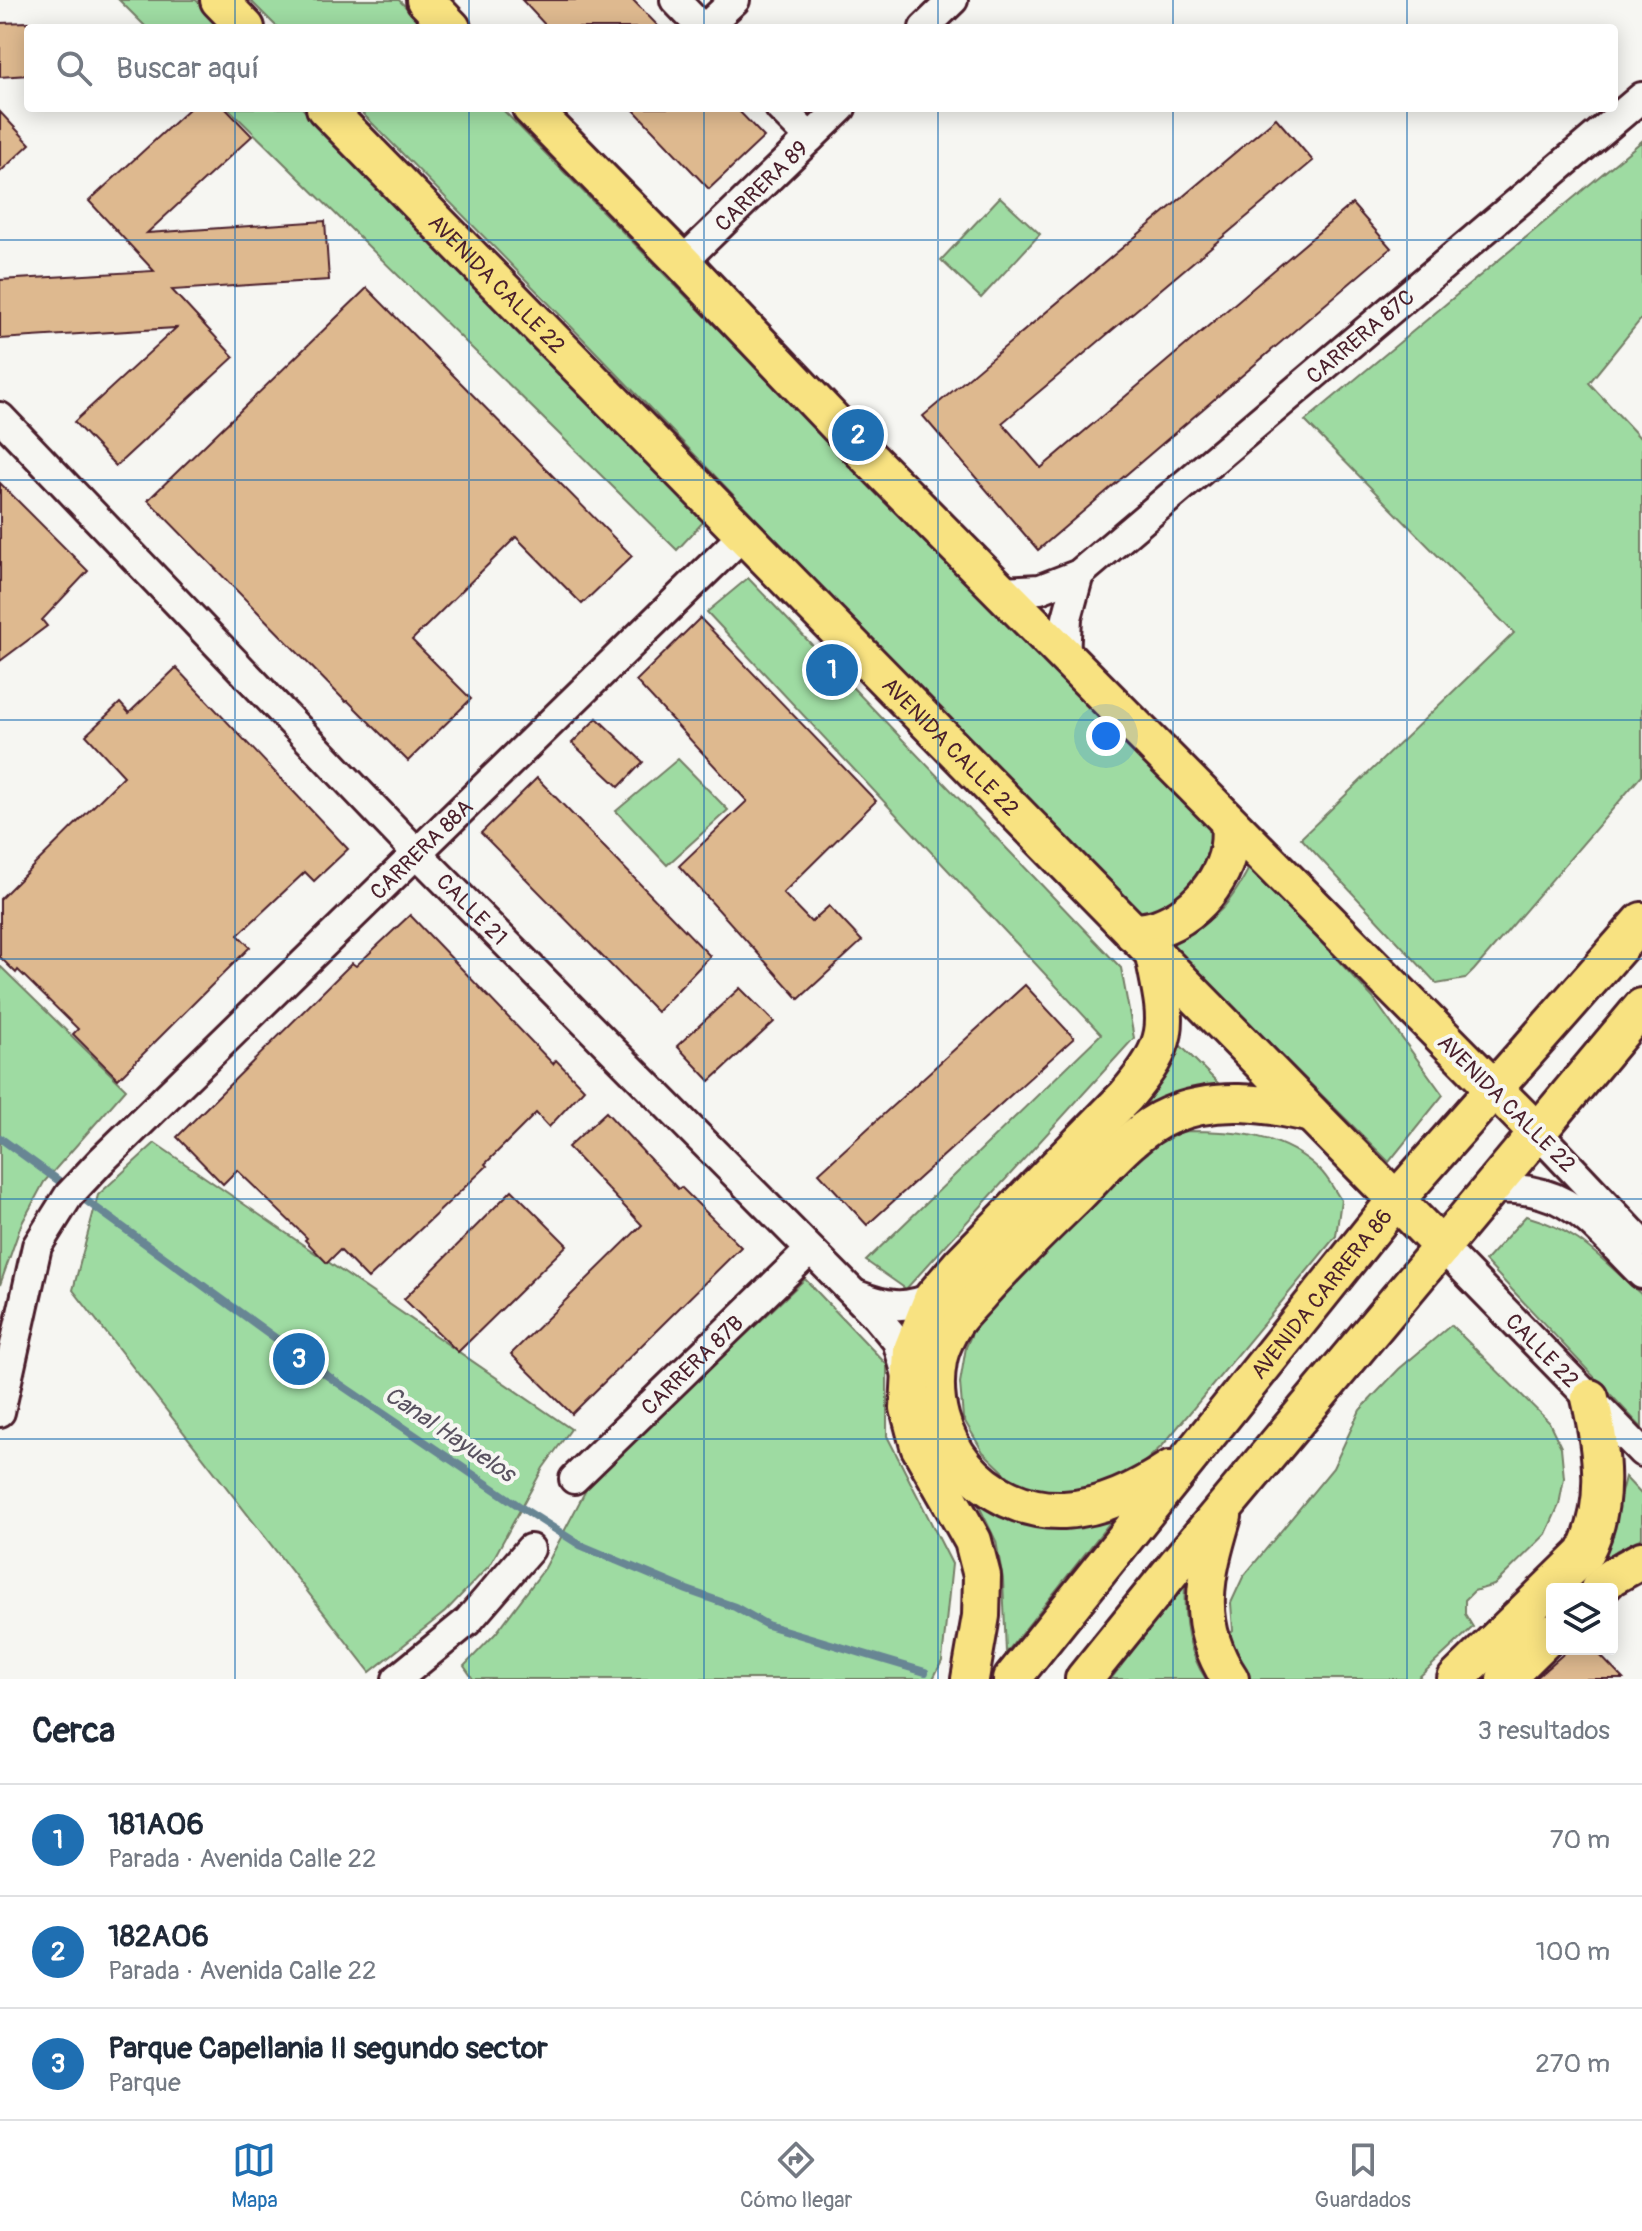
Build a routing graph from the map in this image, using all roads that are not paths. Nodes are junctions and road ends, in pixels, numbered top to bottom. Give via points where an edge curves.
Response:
1 (219, 0) edge
2 (425, 0) edge
3 (675, 0) edge
4 (735, 0) edge
5 (953, 0) edge
6 (242, 24) edge
7 (448, 24) edge
8 (699, 24) edge
9 (708, 24) edge
10 (928, 24) edge
11 (1642, 97) edge
12 (329, 112) edge
13 (535, 112) edge
14 (784, 112) edge
15 (837, 112) edge
16 (810, 138) junction
17 (682, 262) junction
18 (0, 417) edge
19 (742, 536) junction
20 (1079, 574) junction
21 (1000, 591) junction
22 (1065, 657) junction
23 (1229, 824) junction
24 (417, 853) junction
25 (1642, 921) edge
26 (1143, 944) junction
27 (1642, 1007) edge
28 (1494, 1090) junction
29 (1311, 1114) junction
30 (1537, 1132) junction
31 (1490, 1189) junction
32 (1396, 1200) junction
33 (1642, 1243) edge
34 (1442, 1247) junction
35 (809, 1251) junction
36 (1642, 1274) edge
37 (852, 1293) junction
38 (933, 1297) junction
39 (909, 1379) junction
40 (1590, 1398) junction
41 (0, 1412) edge
42 (1642, 1452) edge
43 (1191, 1454) junction
44 (574, 1479) dead end
45 (1226, 1505) junction
46 (530, 1549) dead end
47 (1642, 1560) edge
48 (1605, 1583) edge
49 (1546, 1639) edge
50 (397, 1679) edge
51 (970, 1679) edge
52 (1012, 1679) edge
53 (1084, 1679) edge
54 (1230, 1679) edge
55 (1456, 1679) edge
56 (1505, 1679) edge

1 - 6 main road
2 - 7 main road
3 - 8 street
4 - 9 street
5 - 10 street
11 - 20 street, CARRERA 87C
12 - 19 main road, AVENIDA CALLE 22
13 - 17 main road, AVENIDA CALLE 22
14 - 16 street
15 - 16 street, CARRERA 89
16 - 17 street, CARRERA 89
17 - 21 main road, AVENIDA CALLE 22
18 - 24 street, CALLE 21
19 - 24 street, CARRERA 88A
19 - 26 main road, AVENIDA CALLE 22
20 - 21 street, CARRERA 87C via 1040,589
20 - 22 street via 1067,618
21 - 22 main road, AVENIDA CALLE 22
22 - 23 main road, AVENIDA CALLE 22
23 - 26 main road via 1226,860 1204,898
23 - 28 main road, AVENIDA CALLE 22
24 - 35 street, CALLE 21
24 - 41 street, CARRERA 88A via 69,1195 37,1246
25 - 28 main road, AVENIDA CARRERA 86
26 - 29 main road, AVENIDA CALLE 22
26 - 38 main road via 1164,1003 1161,1047 1146,1072
27 - 30 main road
28 - 30 main road, AVENIDA CALLE 22
28 - 32 main road, AVENIDA CARRERA 86
29 - 32 main road, AVENIDA CALLE 22
29 - 43 main road via 1243,1103 1204,1105 1164,1117 1011,1259 955,1322 938,1358 936,1392 948,1442 975,1479 1004,1498 1062,1510 1093,1506 1138,1488
30 - 31 main road
30 - 33 street, AVENIDA CALLE 22
31 - 34 main road
31 - 36 street, AVENIDA CALLE 22 via 1518,1187 1553,1196 1577,1210
32 - 34 main road, AVENIDA CALLE 22
32 - 43 main road, AVENIDA CARRERA 86
34 - 40 street, CALLE 22
34 - 45 main road
35 - 37 street, CALLE 21
35 - 44 street, CARRERA 87B
37 - 38 street, CALLE 21 via 874,1302 912,1306
37 - 39 street, CALLE 21 via 897,1341
38 - 39 main road via 912,1350
39 - 51 main road via 909,1408 919,1446 973,1541 982,1576
40 - 42 street, CALLE 22
40 - 55 main road via 1602,1456 1592,1539 1584,1554
43 - 52 main road, AVENIDA CARRERA 86
45 - 53 main road
45 - 54 main road via 1207,1585 1206,1620 1209,1640
46 - 50 street via 468,1621
47 - 48 main road
49 - 56 main road

